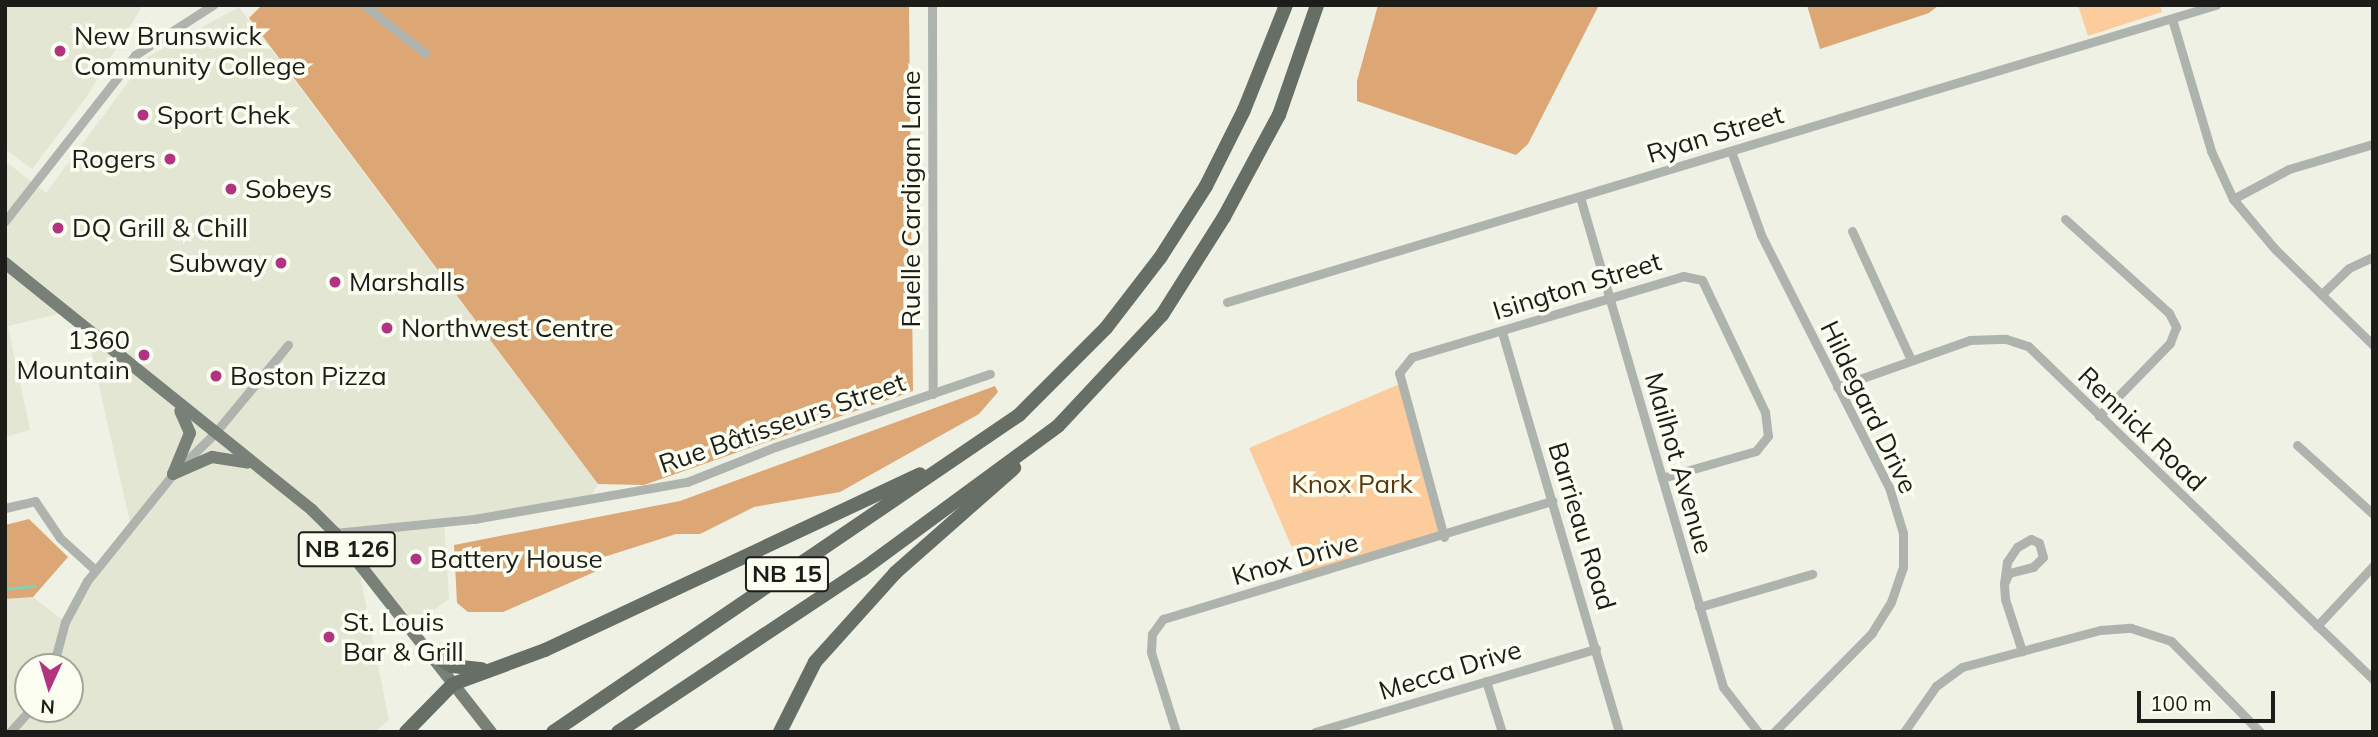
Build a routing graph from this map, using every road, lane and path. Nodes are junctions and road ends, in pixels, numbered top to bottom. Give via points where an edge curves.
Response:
1 (213, 5) edge
2 (364, 5) edge
3 (932, 5) edge
4 (1286, 5) edge
5 (1317, 5) edge
6 (2216, 5) edge
7 (2172, 19) junction
8 (425, 53) dead end
9 (2373, 144) edge
10 (1731, 151) junction
11 (1580, 197) junction
12 (2233, 199) junction
13 (2065, 219) dead end
14 (5, 221) edge
15 (1852, 231) dead end
16 (2373, 257) edge
17 (5, 263) edge
18 (2322, 294) junction
19 (1610, 299) junction
20 (1227, 302) dead end
21 (1502, 332) junction
22 (288, 345) dead end
23 (2373, 345) edge
24 (1911, 360) junction
25 (990, 374) dead end
26 (1836, 387) junction
27 (933, 394) junction
28 (172, 399) junction
29 (1019, 415) junction
30 (2099, 416) junction
31 (1058, 426) junction
32 (214, 434) junction
33 (2297, 445) dead end
34 (254, 464) junction
35 (173, 474) junction
36 (1662, 478) junction
37 (1552, 500) junction
38 (5, 508) edge
39 (2373, 514) edge
40 (335, 533) junction
41 (1444, 537) junction
42 (2373, 566) edge
43 (95, 570) junction
44 (1812, 574) dead end
45 (2004, 584) junction
46 (1699, 607) junction
47 (2317, 626) junction
48 (569, 637) junction
49 (1596, 649) junction
50 (423, 650) junction
51 (2022, 651) junction
52 (58, 653) edge
53 (2373, 679) edge
54 (1486, 681) junction
55 (453, 684) junction
56 (406, 732) edge
57 (491, 732) edge
58 (553, 732) edge
59 (618, 732) edge
60 (780, 732) edge
61 (1176, 732) edge
62 (1315, 732) edge
63 (1502, 732) edge
64 (1619, 732) edge
65 (1758, 732) edge
66 (1774, 732) edge
67 (1904, 732) edge
68 (2260, 732) edge

1 - 14 street via 135,55
2 - 8 street
3 - 27 street, Ruelle Cardigan Lane
4 - 29 highway, NB 15 via 1244,110 1206,186 1160,258 1106,328
5 - 31 highway, NB 15 via 1279,115 1224,217 1161,315
6 - 7 street, Ryan Street
7 - 10 street, Ryan Street
7 - 12 street via 2211,151
9 - 12 street via 2289,169
10 - 11 street, Ryan Street
10 - 26 street, Hildegard Drive via 1761,235
11 - 19 street, Mailhot Avenue
11 - 20 street, Ryan Street
12 - 18 street via 2252,225
13 - 30 street via 2169,313 2176,327 2170,343
15 - 24 street
16 - 18 street via 2349,268
17 - 28 main road, NB 126
18 - 23 street
19 - 21 street, Isington Street
19 - 36 street, Mailhot Avenue
19 - 36 street, Isington Street via 1683,276 1702,280 1765,412 1768,436 1756,451
21 - 37 street, Barrieau Road
21 - 41 street, Isington Street via 1412,357 1399,373
22 - 32 street
24 - 26 street, Rennick Road
24 - 30 street, Rennick Road via 1970,341 2006,339 2028,346
25 - 27 street, Rue Bâtisseurs Street
26 - 66 street, Hildegard Drive via 1888,487 1903,534 1903,566 1891,602 1872,633
27 - 40 street, Rue Bâtisseurs Street via 687,482 474,519
28 - 32 main road, NB 126
28 - 35 main road via 190,427
29 - 48 highway via 906,483
29 - 58 highway, NB 15
30 - 47 street, Rennick Road
31 - 59 highway, NB 15 via 862,570
31 - 60 highway via 886,583 815,662
32 - 34 main road, NB 126
32 - 35 street
33 - 39 street
34 - 35 main road via 212,457
34 - 40 main road, NB 126
35 - 43 street
36 - 46 street, Mailhot Avenue
37 - 41 street, Knox Drive
37 - 49 street, Barrieau Road
38 - 43 street via 35,501 60,538
40 - 50 main road, NB 126
41 - 61 street, Knox Drive via 1163,619 1152,634 1151,652
42 - 47 street
43 - 52 street via 75,599
44 - 46 street
45 - 45 street via 2009,573 2033,567 2043,556 2039,542 2031,539 2017,547 2007,562
45 - 51 street
46 - 65 street, Mailhot Avenue via 1723,687
47 - 53 street, Rennick Road
48 - 50 highway via 476,671 452,666
48 - 55 highway
49 - 54 street, Mecca Drive
49 - 64 street, Barrieau Road
50 - 55 main road, NB 126
51 - 67 street via 1962,667 1936,685
51 - 68 street via 2100,630 2131,628 2171,641
54 - 62 street, Mecca Drive
54 - 63 street
55 - 56 highway
55 - 57 main road, NB 126

